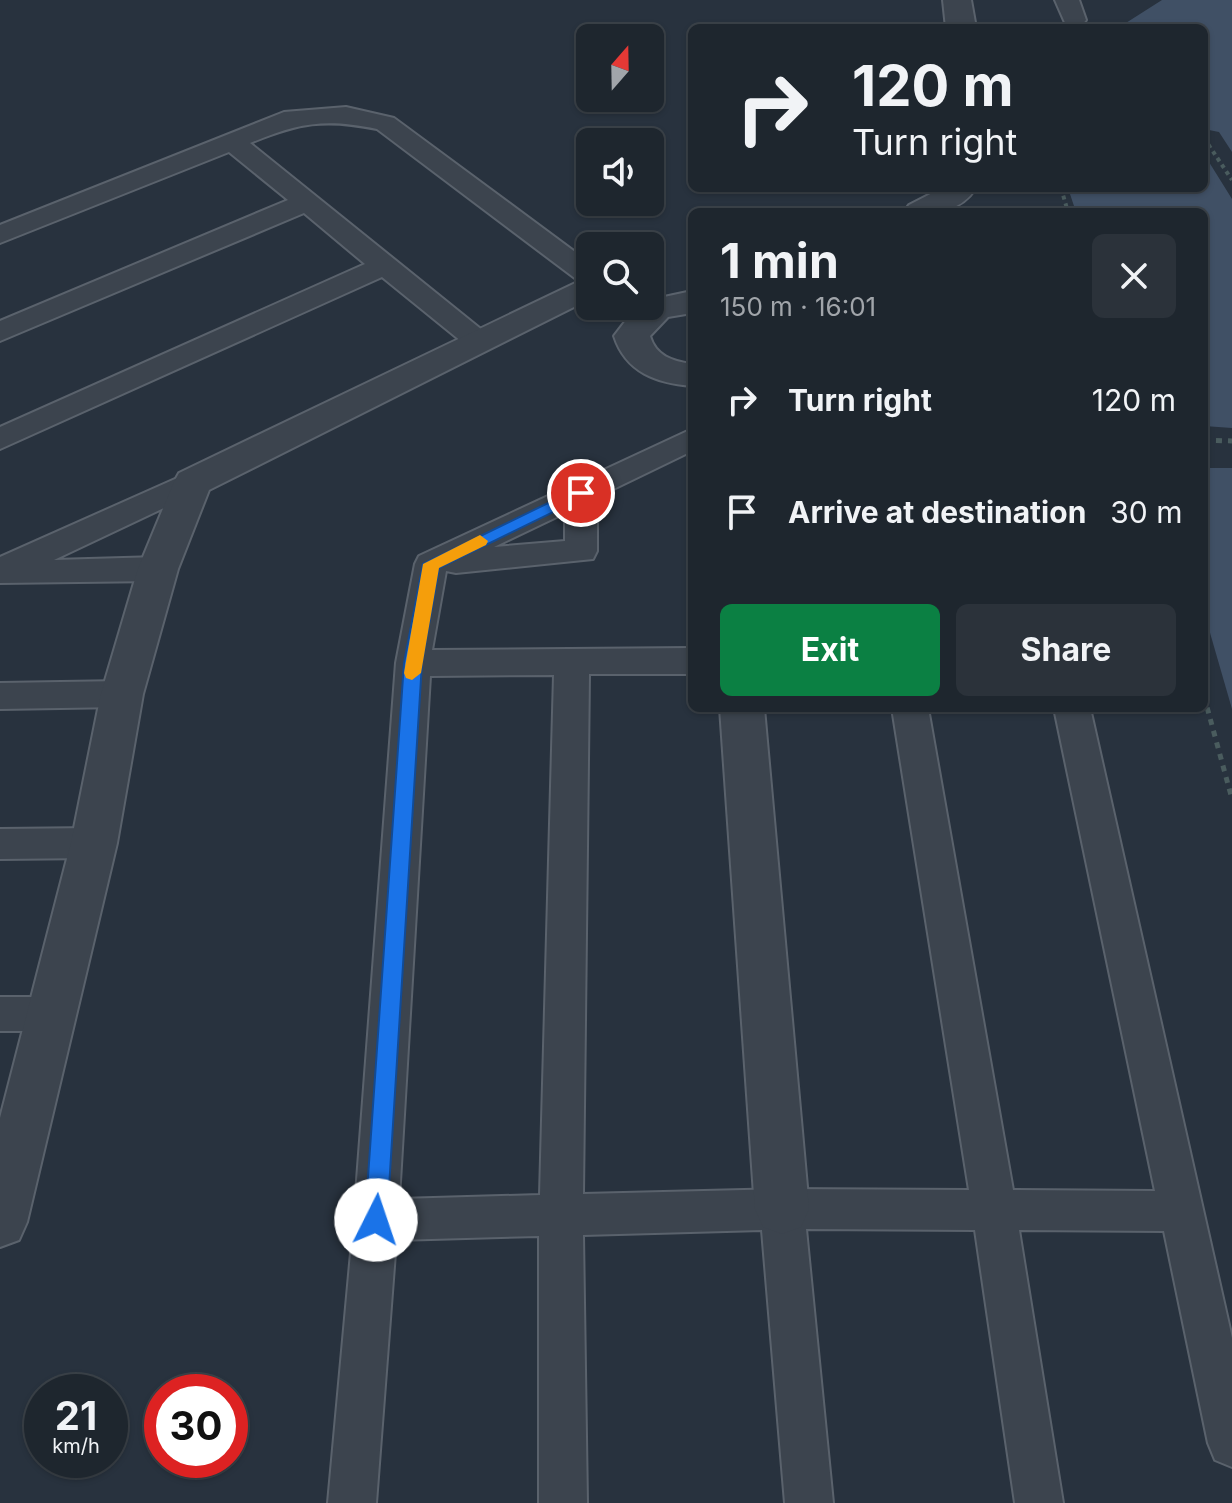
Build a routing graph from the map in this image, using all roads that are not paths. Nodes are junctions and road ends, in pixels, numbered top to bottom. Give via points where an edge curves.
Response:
1 (957, 0) edge
2 (960, 24) edge
3 (230, 140) junction
4 (956, 192) edge
5 (305, 203) junction
6 (929, 208) edge
7 (0, 235) edge
8 (383, 266) junction
9 (576, 266) edge
10 (576, 293) edge
11 (688, 303) edge
12 (664, 306) edge
13 (637, 320) edge
14 (0, 332) edge
15 (477, 340) junction
16 (688, 374) edge
17 (0, 439) edge
18 (688, 441) edge
19 (193, 482) junction
20 (581, 493) junction
21 (431, 564) junction
22 (158, 569) junction
23 (0, 572) edge
24 (688, 661) edge
25 (572, 662) junction
26 (413, 663) junction
27 (122, 694) junction
28 (0, 696) edge
29 (742, 712) edge
30 (911, 712) edge
31 (1073, 712) edge
32 (94, 843) junction
33 (0, 844) edge
34 (0, 1014) edge
35 (50, 1014) junction
36 (994, 1208) junction
37 (782, 1209) junction
38 (1180, 1211) junction
39 (561, 1213) junction
40 (0, 1219) edge
41 (376, 1220) junction
42 (1232, 1443) edge
43 (352, 1503) edge
44 (563, 1503) edge
45 (809, 1503) edge
46 (1039, 1503) edge

1 - 2 street
3 - 5 street
3 - 7 street
3 - 9 street via 293,117 346,115 385,123
4 - 6 street
5 - 8 street
5 - 14 street
8 - 15 street
8 - 17 street
10 - 15 street
11 - 12 street
13 - 16 street via 632,336 642,359
15 - 19 street
18 - 20 street
19 - 22 street
19 - 23 street
20 - 21 street
20 - 21 street via 581,551
21 - 26 street
22 - 23 street
22 - 27 street
24 - 25 street
25 - 26 street
25 - 39 street
26 - 41 street
27 - 28 street
27 - 32 street
29 - 37 street
30 - 36 street
31 - 38 street
32 - 33 street
32 - 35 street
34 - 35 street
35 - 40 street
36 - 37 street
36 - 38 street
36 - 46 street
37 - 39 street
37 - 45 street
38 - 42 street
39 - 41 street
39 - 44 street
41 - 43 street

